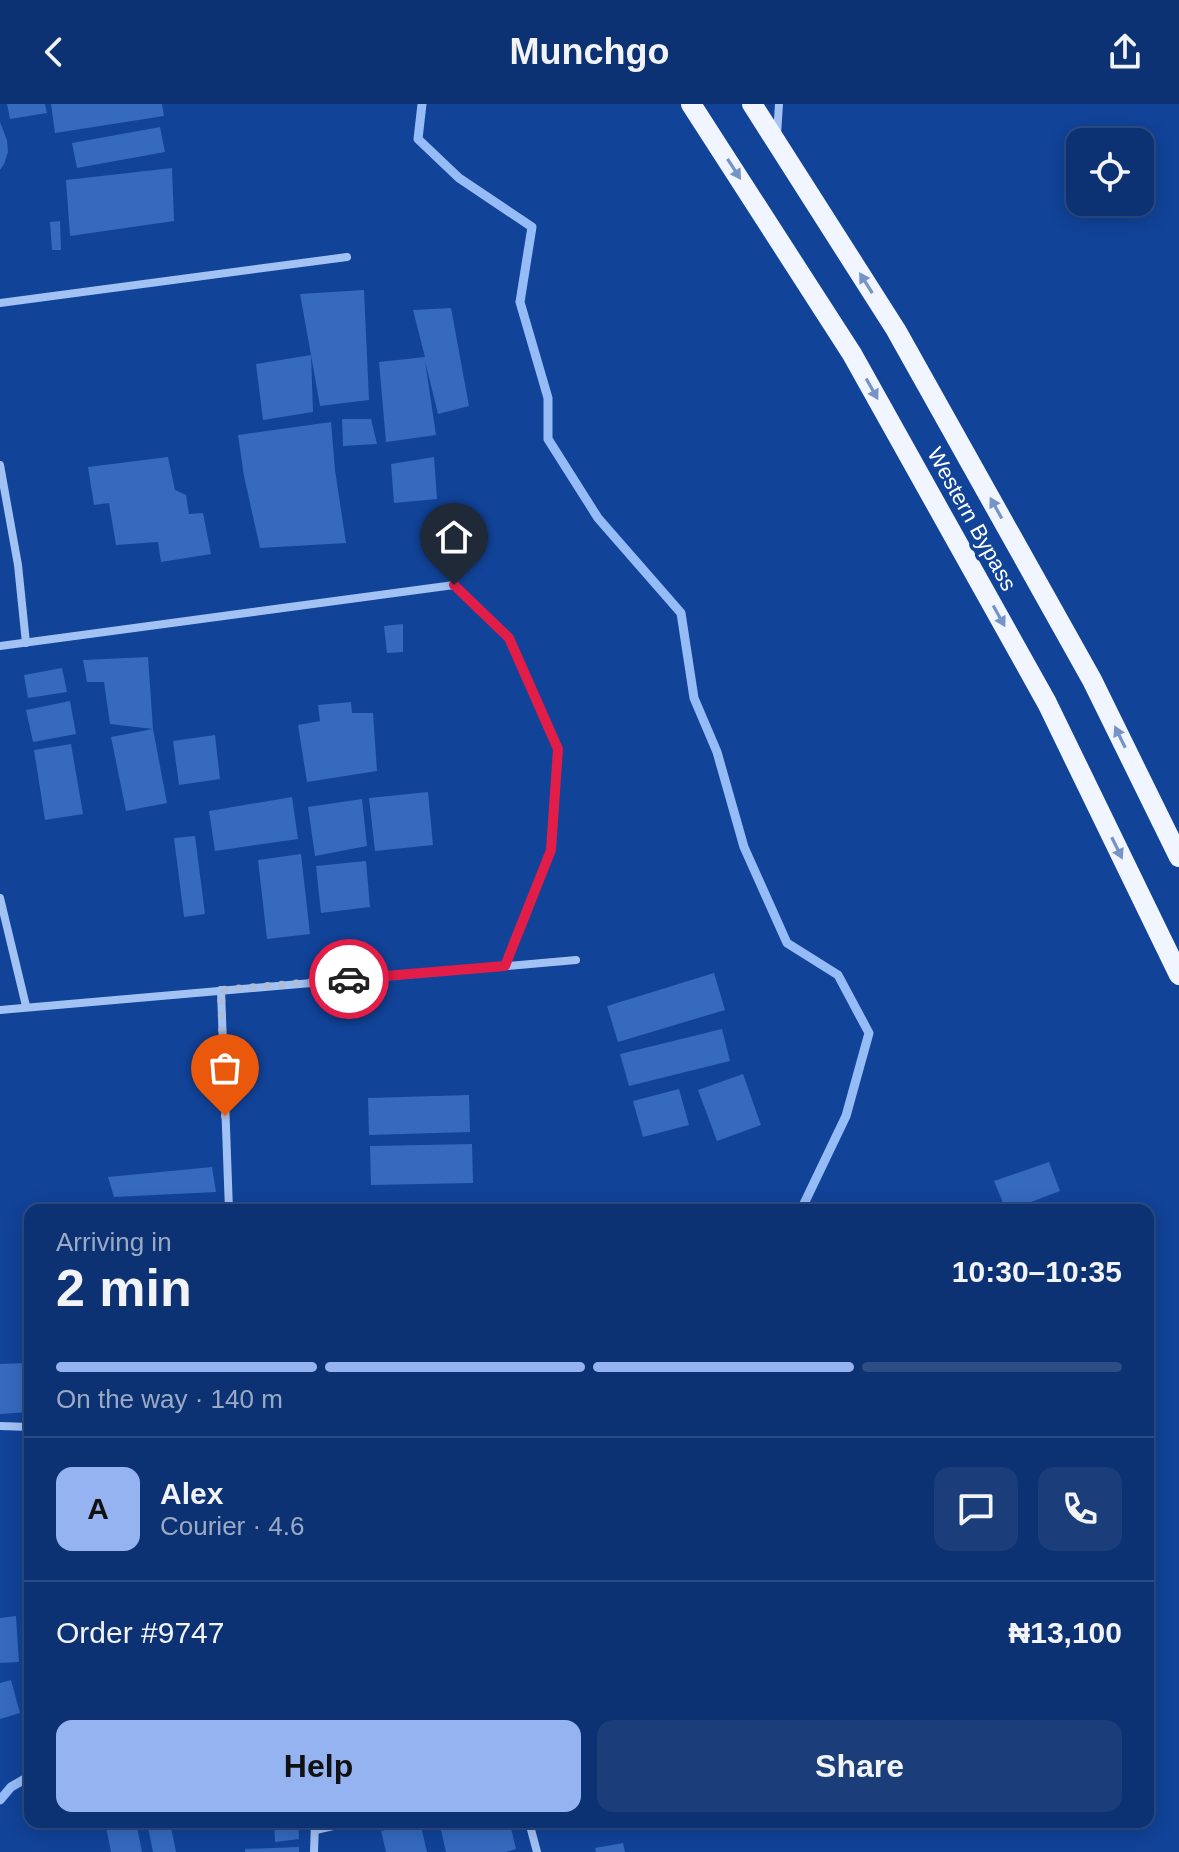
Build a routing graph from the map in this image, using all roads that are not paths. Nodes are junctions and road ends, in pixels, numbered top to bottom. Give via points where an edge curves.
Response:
1 (691, 104) edge
2 (752, 104) edge
3 (779, 104) edge
4 (777, 141) junction
5 (347, 257) dead end
6 (0, 303) edge
7 (0, 465) edge
8 (26, 643) junction
9 (0, 646) edge
10 (1179, 857) edge
11 (0, 898) edge
12 (576, 960) dead end
13 (505, 966) junction
14 (1179, 975) edge
15 (221, 990) junction
16 (26, 1006) junction
17 (0, 1010) edge
18 (229, 1204) edge
19 (0, 1426) edge
20 (24, 1427) edge
21 (315, 1828) edge
22 (531, 1828) edge
23 (314, 1852) edge
24 (537, 1852) edge

1 -> 14 main road, Western Bypass via 852,354 1047,703
2 - 4 main road, Western Bypass
3 - 4 street
10 -> 4 main road, Western Bypass via 1092,680 911,356
5 - 6 street
7 - 8 street
8 - 9 street
8 - 13 street via 454,585 509,638 558,749 551,850
11 - 16 street
12 - 13 street
13 - 15 street
15 - 16 street
15 - 18 street
16 - 17 street
19 - 20 street
21 - 23 street
22 - 24 street

